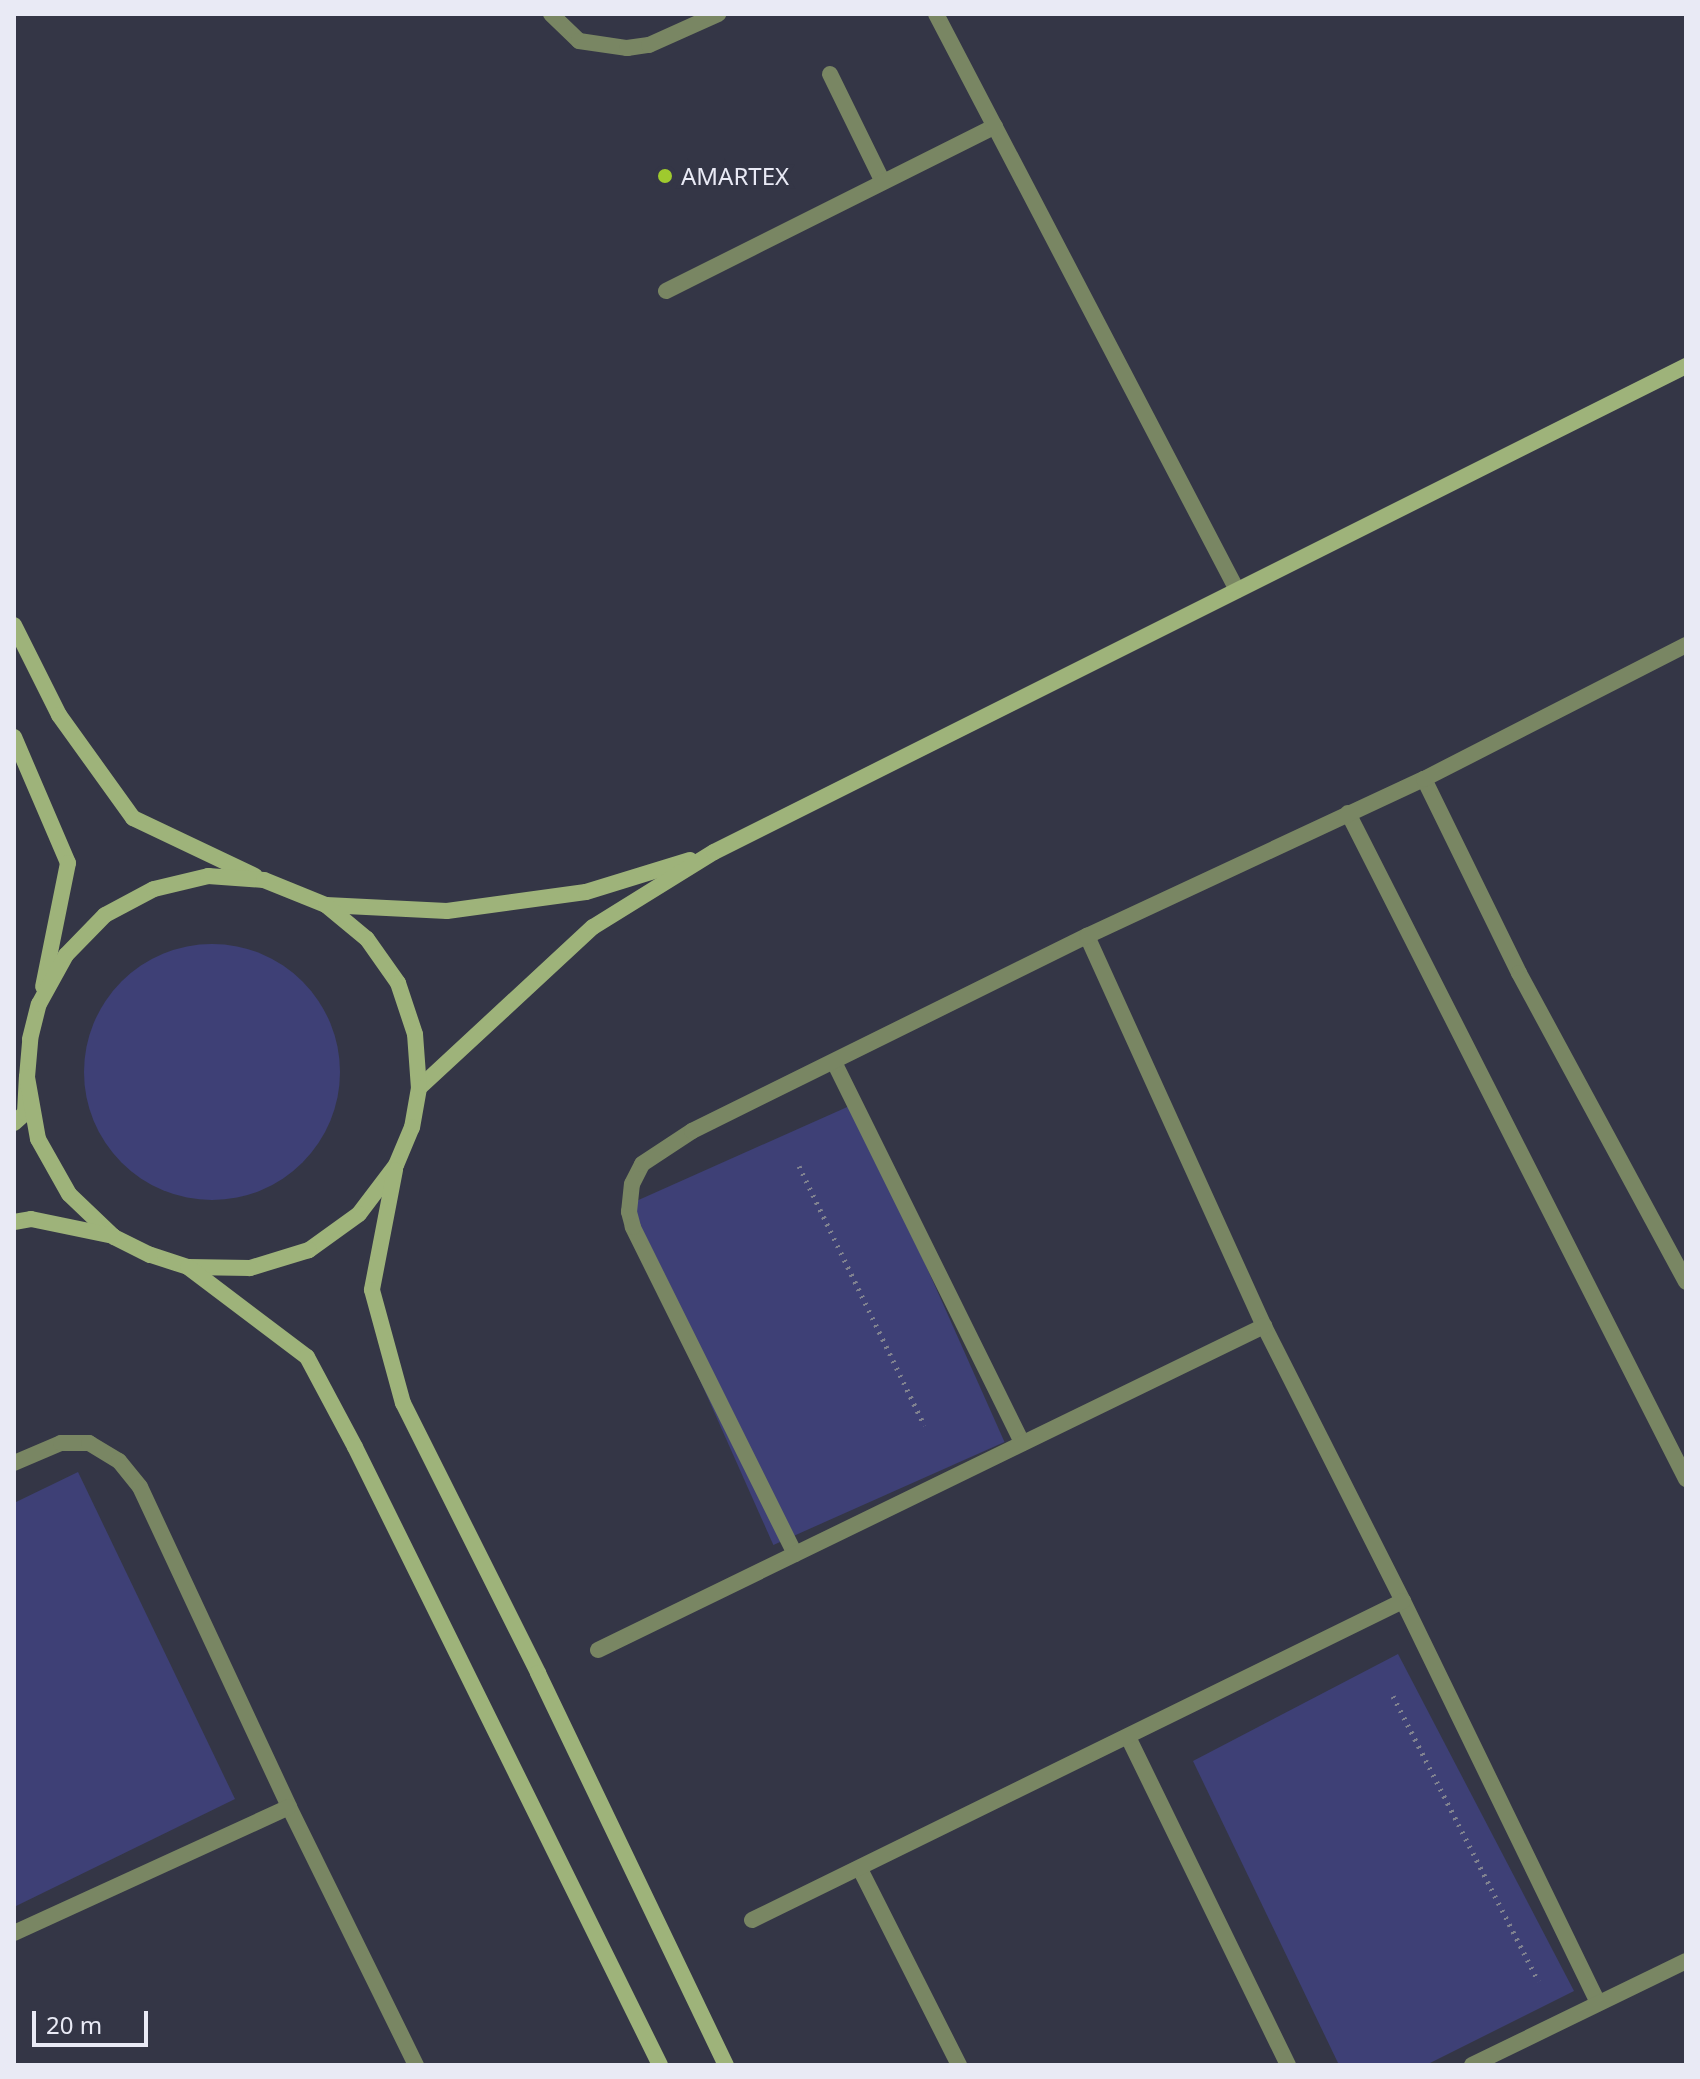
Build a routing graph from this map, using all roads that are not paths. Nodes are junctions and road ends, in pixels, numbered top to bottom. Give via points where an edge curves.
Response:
1 (551, 14) edge
2 (718, 14) edge
3 (936, 14) edge
4 (830, 74) dead end
5 (995, 126) junction
6 (883, 182) junction
7 (666, 291) dead end
8 (1686, 366) edge
9 (1237, 590) junction
10 (14, 625) edge
11 (1686, 645) edge
12 (14, 737) edge
13 (1424, 779) junction
14 (1348, 813) junction
15 (714, 852) junction
16 (264, 880) junction
17 (326, 905) junction
18 (1087, 936) junction
19 (39, 1004) junction
20 (834, 1062) junction
21 (27, 1077) junction
22 (419, 1088) junction
23 (14, 1123) edge
24 (396, 1165) junction
25 (14, 1222) edge
26 (114, 1237) junction
27 (188, 1267) junction
28 (1686, 1282) edge
29 (1264, 1326) junction
30 (1022, 1443) junction
31 (14, 1463) edge
32 (1686, 1479) edge
33 (795, 1554) junction
34 (1403, 1601) junction
35 (598, 1650) dead end
36 (1129, 1739) junction
37 (289, 1807) junction
38 (860, 1869) junction
39 (752, 1920) dead end
40 (14, 1933) edge
41 (1686, 1961) edge
42 (1598, 2002) junction
43 (416, 2065) edge
44 (660, 2065) edge
45 (726, 2065) edge
46 (959, 2065) edge
47 (1288, 2065) edge
48 (1472, 2065) edge

1 - 2 street via 579,41 627,48 649,45
3 - 5 street
4 - 6 street
5 - 6 street
5 - 9 street
6 - 7 street
8 - 9 main road
9 - 15 main road
10 - 16 main road via 59,715 133,818
11 - 13 street
12 - 19 main road via 68,863
13 - 14 street
13 - 28 street via 1519,973
14 - 18 street
14 - 32 street
15 - 17 main road via 586,892 447,911
15 - 22 main road via 593,927
16 - 17 main road
16 - 19 main road via 208,876 154,889 105,915 66,955
17 - 22 main road via 367,939 398,983 415,1034
18 - 20 street
18 - 29 street
19 - 21 main road
20 - 30 street
20 - 33 street via 663,1148 642,1164 632,1184 629,1212
21 - 23 main road via 25,1113
21 - 26 main road via 38,1139 69,1194
22 - 24 main road via 412,1127
24 - 27 main road via 359,1214 309,1250 250,1268
24 - 45 main road via 372,1290 403,1403
25 - 26 main road via 31,1219
26 - 27 main road
27 - 44 main road via 307,1357
29 - 30 street
29 - 34 street
30 - 33 street
31 - 37 street via 61,1443 89,1443 119,1461 140,1487
33 - 35 street
34 - 36 street
34 - 42 street
36 - 38 street
36 - 47 street
37 - 40 street
37 - 43 street
38 - 39 street
38 - 46 street
41 - 42 street
42 - 48 street

